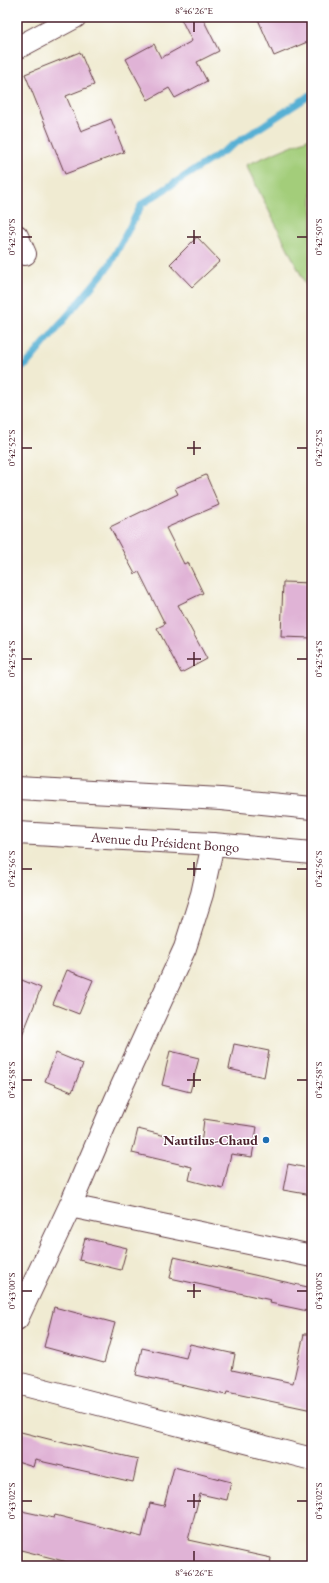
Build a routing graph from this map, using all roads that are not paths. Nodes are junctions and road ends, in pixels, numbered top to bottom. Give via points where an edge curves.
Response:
1 (75, 17) edge
2 (17, 48) edge
3 (17, 788) edge
4 (312, 808) edge
5 (17, 833) edge
6 (213, 844) junction
7 (312, 853) edge
8 (70, 1206) junction
9 (312, 1256) edge
10 (17, 1319) edge
11 (17, 1383) edge
12 (312, 1459) edge

1 - 2 street
3 - 4 street via 221,798
5 - 6 street, Avenue du Président Bongo
6 - 7 street, Avenue du Président Bongo
6 - 8 street via 202,894 185,948
8 - 9 street
8 - 10 street
11 - 12 street

